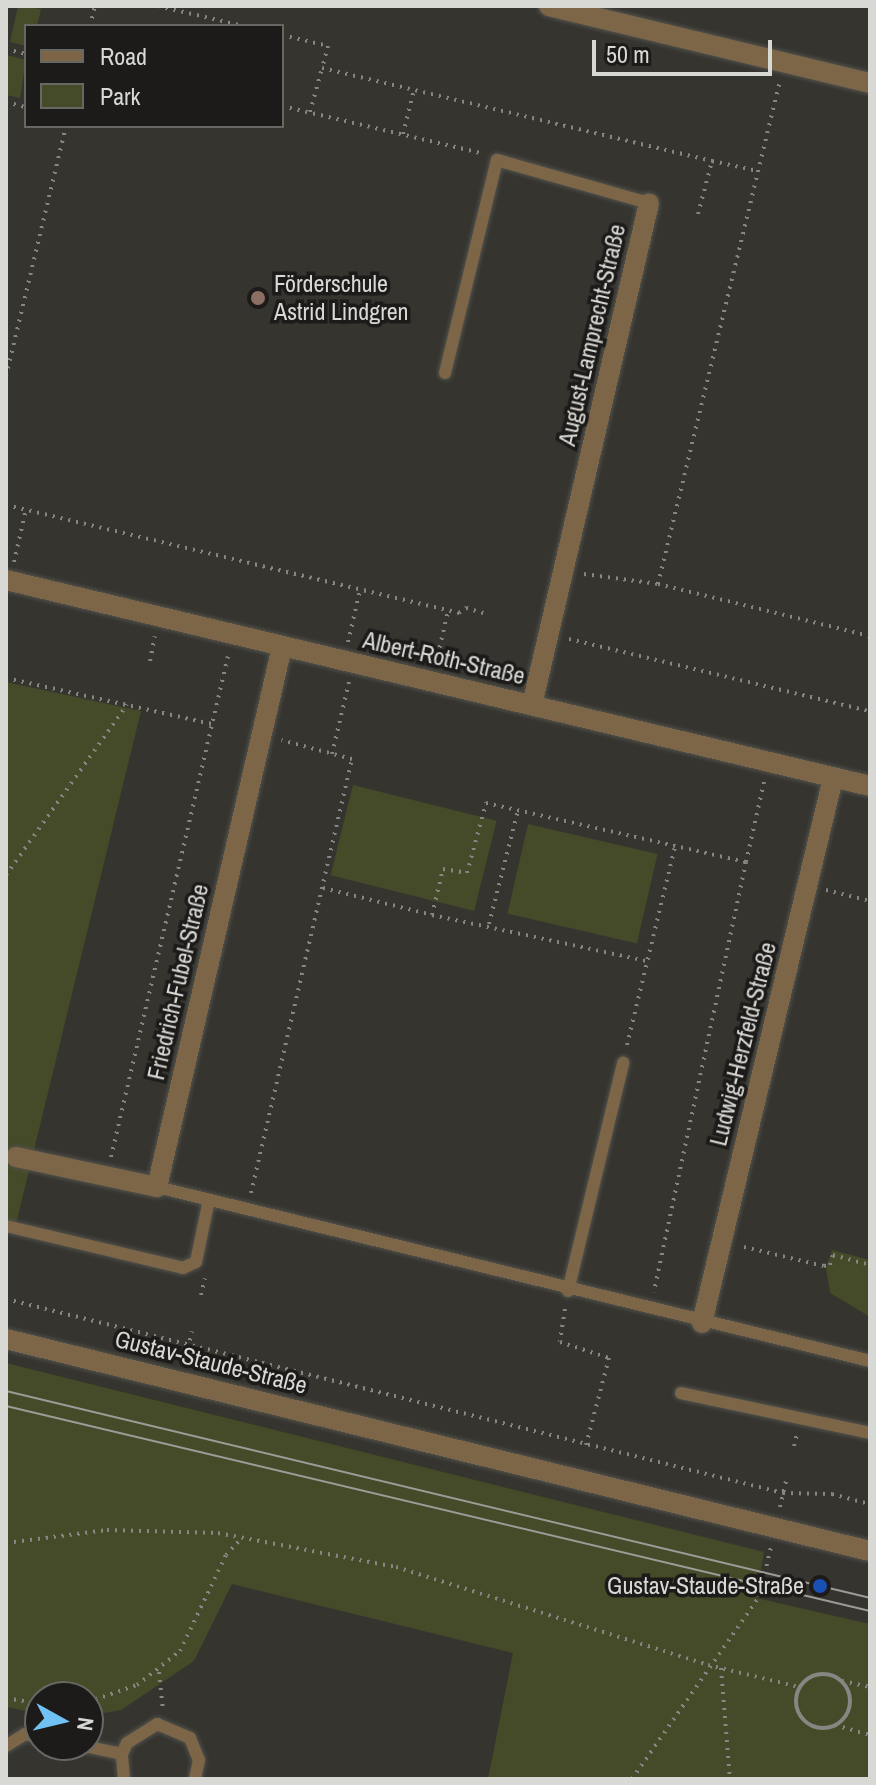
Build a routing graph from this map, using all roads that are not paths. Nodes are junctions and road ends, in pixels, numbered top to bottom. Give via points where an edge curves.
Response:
1 (549, 6) edge
2 (870, 83) edge
3 (649, 203) joint
4 (445, 373) dead end
5 (8, 581) edge
6 (282, 647) junction
7 (532, 705) junction
8 (833, 778) junction
9 (870, 786) edge
10 (623, 1063) road end
11 (11, 1156) edge
12 (157, 1187) junction
13 (209, 1200) junction
14 (6, 1226) edge
15 (568, 1291) junction
16 (702, 1323) junction
17 (6, 1339) edge
18 (870, 1361) edge
19 (681, 1393) dead end
20 (870, 1433) edge
21 (870, 1551) edge
22 (24, 1735) edge
23 (6, 1746) edge
24 (104, 1750) edge
25 (122, 1754) junction
26 (124, 1779) edge
27 (195, 1779) edge

1 - 2 street
3 - 4 lane, August-Lamprecht-Straße via 497,160
3 - 7 street, August-Lamprecht-Straße
5 - 6 street, Albert-Roth-Straße
6 - 7 street, Albert-Roth-Straße via 347,670
6 - 12 street, Friedrich-Fubel-Straße
7 - 8 street, Albert-Roth-Straße
8 - 9 street, Albert-Roth-Straße
8 - 16 street, Ludwig-Herzfeld-Straße
10 - 15 lane
11 - 12 street
12 - 13 lane
13 - 14 lane via 196,1262 183,1268
13 - 15 lane
15 - 16 lane
16 - 18 lane
17 - 21 street, Gustav-Staude-Straße
19 - 20 lane
22 - 23 lane
24 - 25 lane
25 - 26 lane
25 - 27 lane via 135,1734 165,1725 181,1730 196,1748

